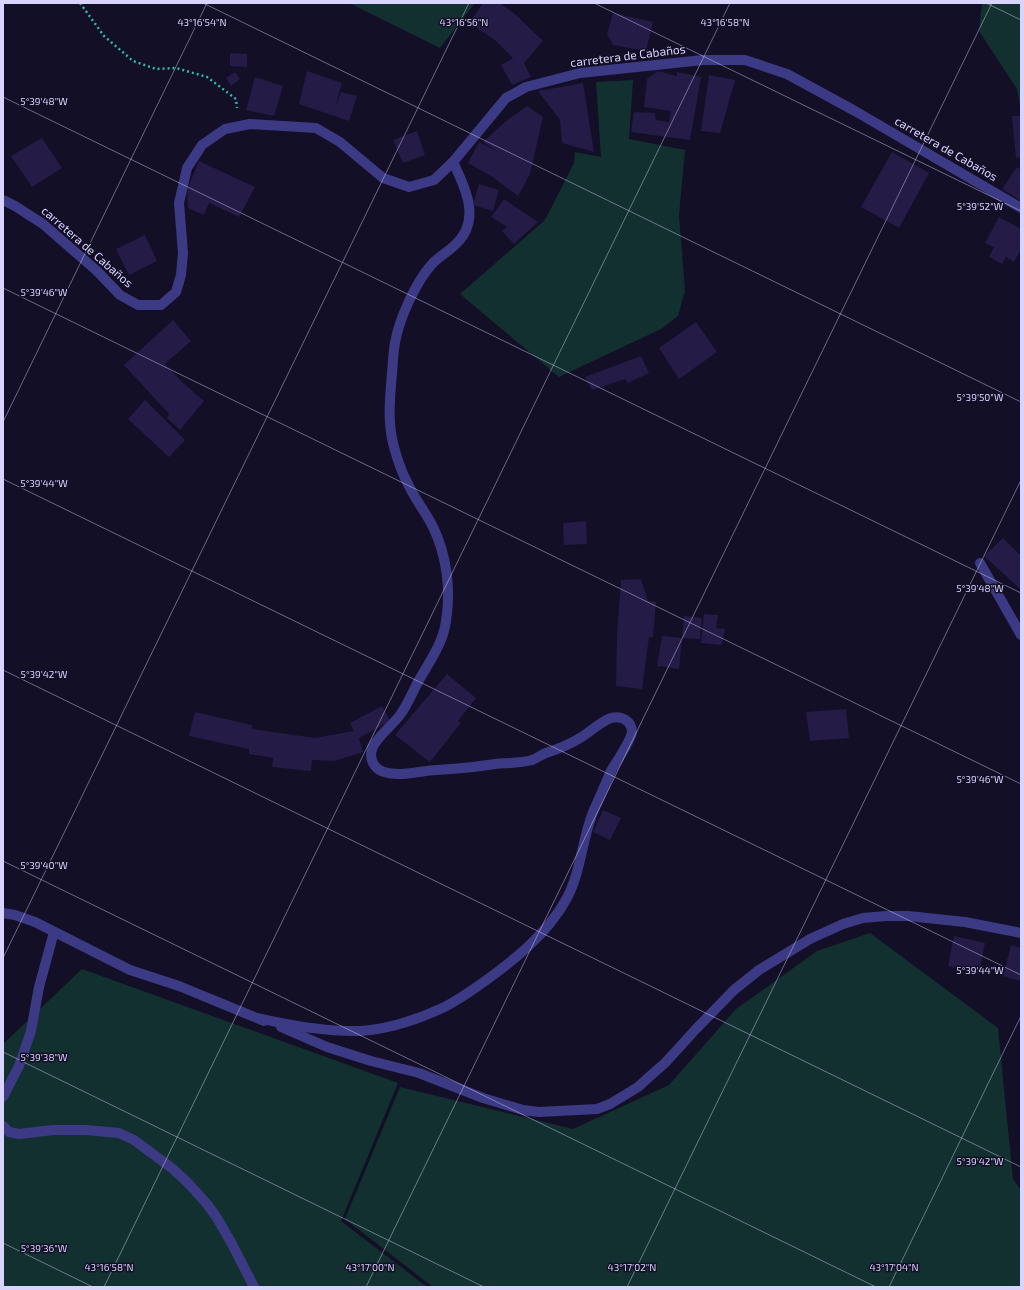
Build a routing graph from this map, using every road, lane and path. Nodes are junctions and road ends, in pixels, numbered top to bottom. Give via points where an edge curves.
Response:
1 (80, 3) edge
2 (240, 126) junction
3 (453, 162) junction
4 (3, 200) edge
5 (1021, 208) edge
6 (980, 564) dead end
7 (1021, 635) edge
8 (3, 913) edge
9 (54, 932) junction
10 (1021, 933) edge
11 (258, 1018) junction
12 (3, 1097) edge
13 (3, 1126) edge
14 (254, 1287) edge

1 - 2 path via 104,36 134,61 156,69 176,68 207,77 236,98
2 - 3 street, carretera de Cabaños via 250,124 316,128 340,142 383,178 409,187 434,180
2 - 4 street, carretera de Cabaños via 225,129 202,144 187,168 179,203 183,253 181,275 176,292 161,305 138,305 120,295 97,271 43,224
3 - 5 street, carretera de Cabaños via 506,98 526,87 580,73 703,60 745,60 787,74
3 - 11 street via 466,191 469,204 468,226 456,244 426,271 401,318 394,351 389,418 394,448 406,481 433,528 446,564 446,625 435,653 400,716 374,744 371,760 382,771 396,774 478,768 532,760 578,740 608,719 616,717 629,722 632,730 630,739 612,770 592,816 567,898 544,931 503,968 441,1009 384,1027 328,1030
6 - 7 street
8 - 9 street via 35,922
9 - 11 street via 130,970 179,986
9 - 12 street via 39,987 32,1030 19,1066
10 - 11 street via 965,922 908,916 863,918 844,924 810,939 759,970 734,990 665,1063 638,1087 597,1109 539,1112 518,1108 483,1098 419,1073 327,1047
13 - 14 street via 10,1132 19,1134 86,1130 119,1133 134,1140 178,1174 207,1204 232,1244

